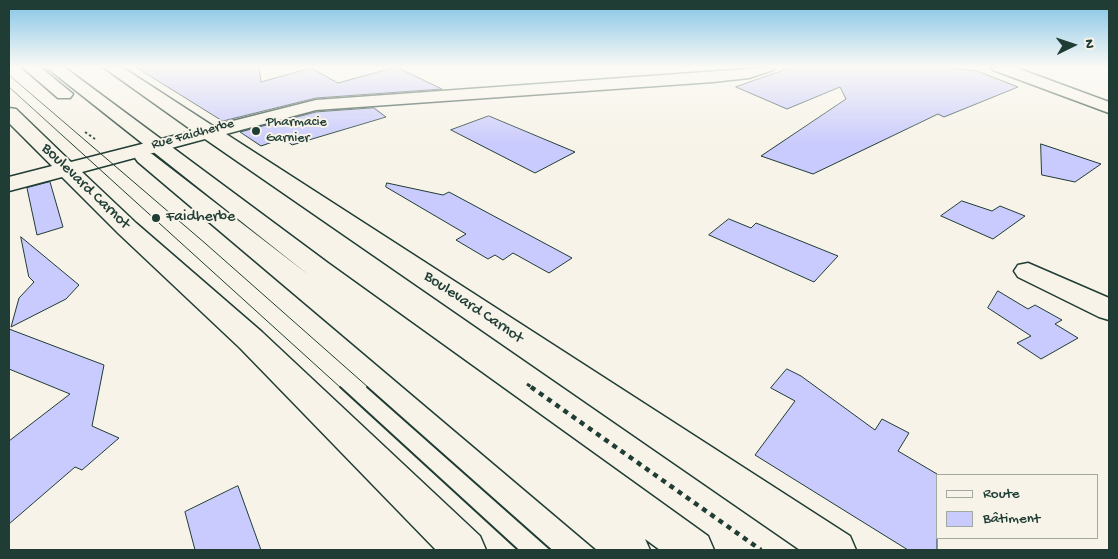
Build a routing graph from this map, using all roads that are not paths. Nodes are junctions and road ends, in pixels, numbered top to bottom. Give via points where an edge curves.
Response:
1 (68, 93) edge
2 (84, 93) edge
3 (151, 93) edge
4 (480, 93) edge
5 (1069, 93) edge
6 (1109, 108) edge
7 (9, 113) edge
8 (209, 131) junction
9 (146, 147) junction
10 (67, 168) junction
11 (9, 184) edge
12 (1028, 271) dead end
13 (1109, 310) edge
14 (465, 550) edge
15 (629, 550) edge
16 (693, 550) edge
17 (835, 550) edge

1 - 9 street
2 - 9 street
3 - 8 street, Boulevard Carnot
4 - 8 street, Rue Faidherbe via 327,103
5 - 6 street
7 - 10 street, Boulevard Carnot
8 - 9 street, Rue Faidherbe
8 - 17 street, Boulevard Carnot
9 - 10 street, Rue Faidherbe
9 - 15 street
9 - 16 street via 318,269
10 - 11 street, Rue Faidherbe
10 - 14 street, Boulevard Carnot via 251,340
12 - 13 street

